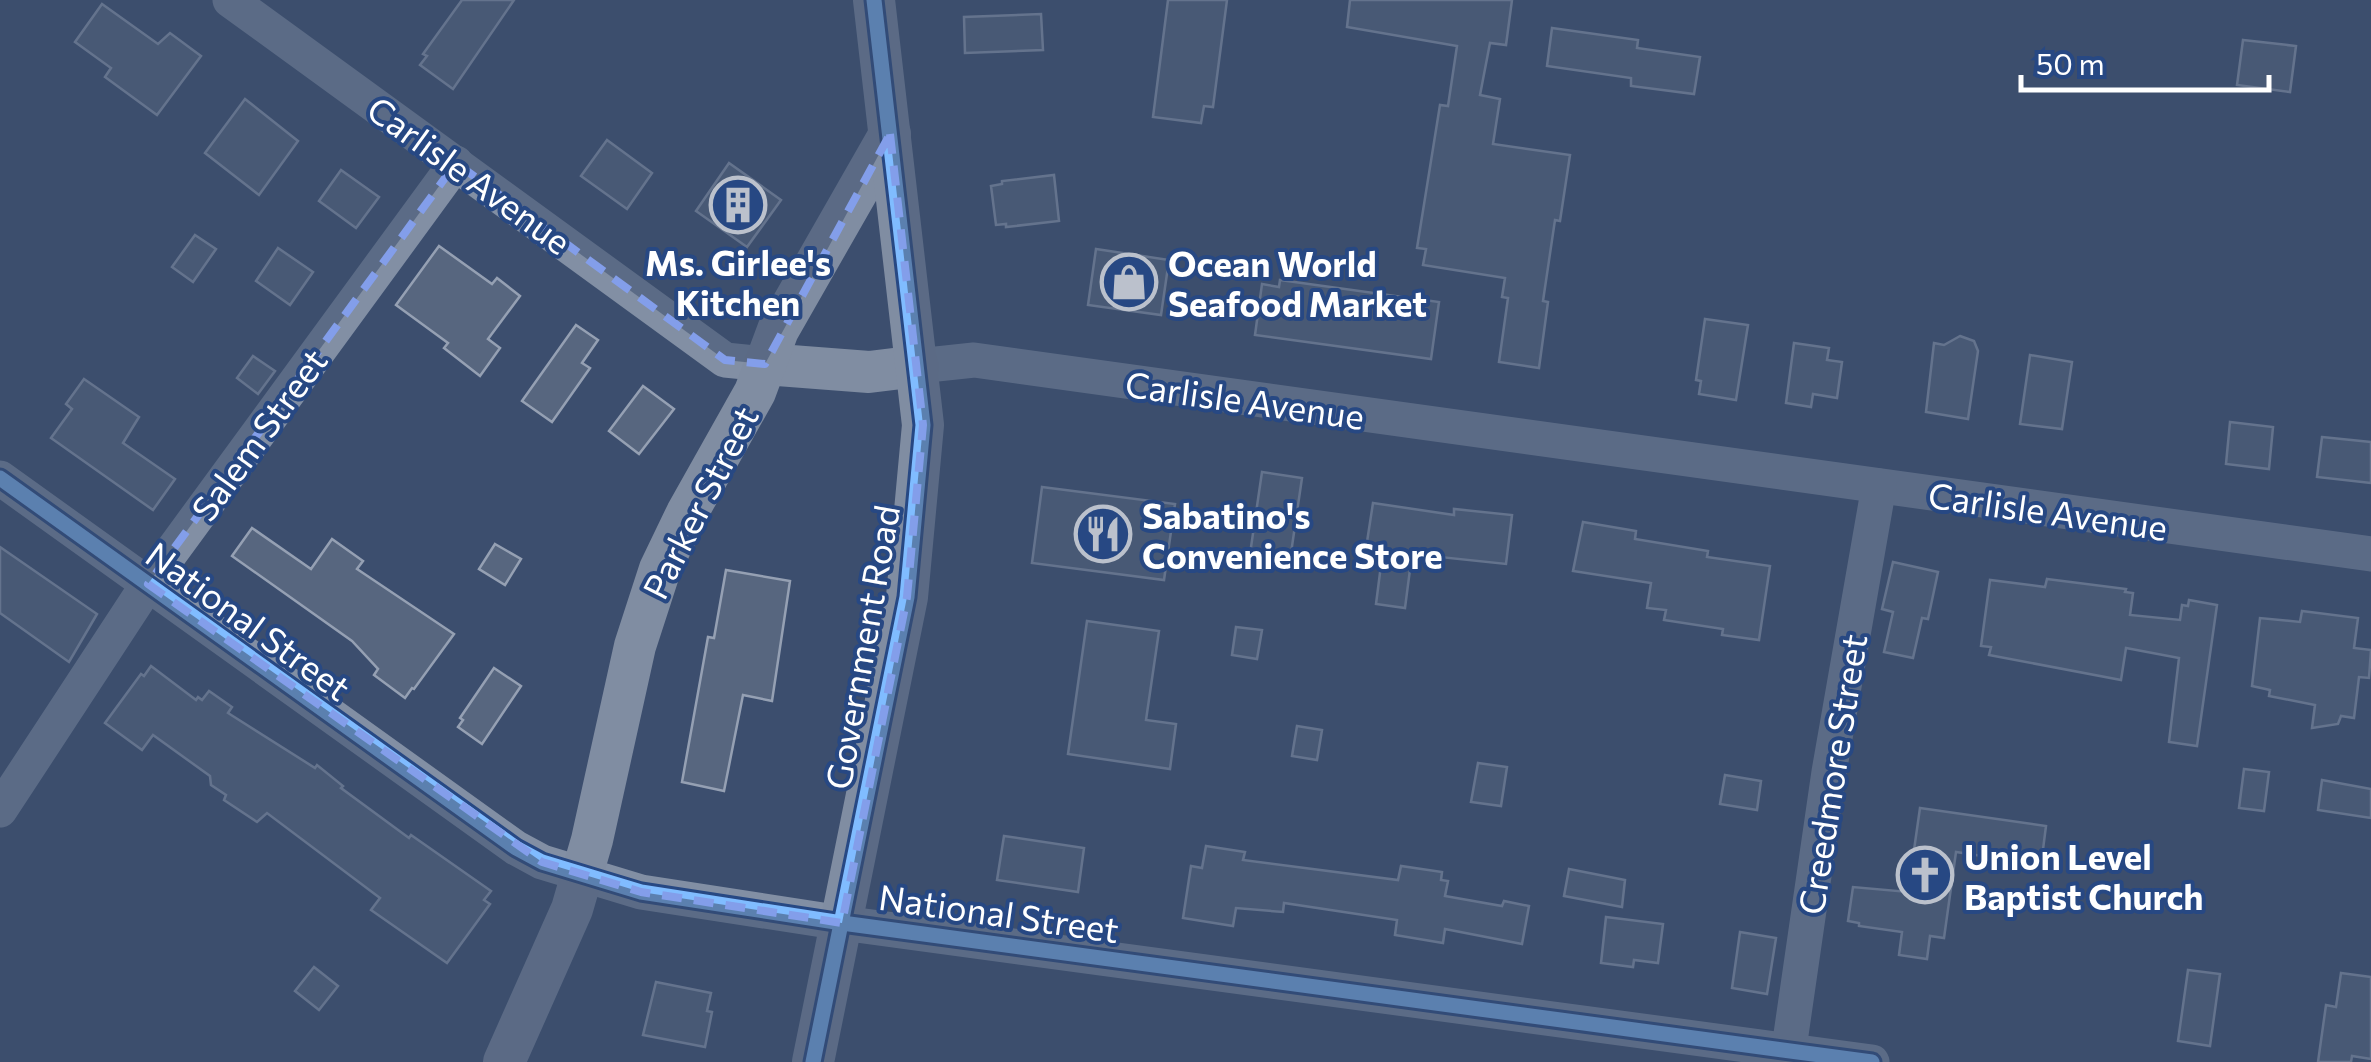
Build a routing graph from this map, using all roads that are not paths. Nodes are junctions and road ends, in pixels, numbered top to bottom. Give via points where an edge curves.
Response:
1 (230, 0) edge
2 (874, 0) edge
3 (890, 134) junction
4 (456, 164) junction
5 (765, 364) junction
6 (918, 366) junction
7 (0, 478) edge
8 (1878, 486) junction
9 (2371, 554) edge
10 (148, 584) junction
11 (0, 810) edge
12 (583, 876) junction
13 (842, 922) junction
14 (1788, 1056) edge
15 (504, 1062) edge
16 (813, 1062) edge
17 (1872, 1062) edge

1 - 4 street, Carlisle Avenue
2 - 3 main road, Government Road
3 - 5 main road, Parker Street
3 - 6 main road, Government Road
4 - 5 street, Carlisle Avenue via 725,360
4 - 10 street, Salem Street
5 - 6 main road, Carlisle Avenue via 869,372
5 - 12 main road, Parker Street via 652,592
6 - 8 street, Carlisle Avenue via 974,360
6 - 13 main road, Government Road via 923,424 913,557
7 - 10 street, National Street
8 - 9 street, Carlisle Avenue
8 - 14 street, Creedmore Street
10 - 11 street, Salem Street
10 - 12 street, National Street via 516,848
12 - 13 street, National Street via 641,892
12 - 15 main road, Parker Street
13 - 14 street, National Street
13 - 16 main road, Government Road
14 - 17 street, National Street

